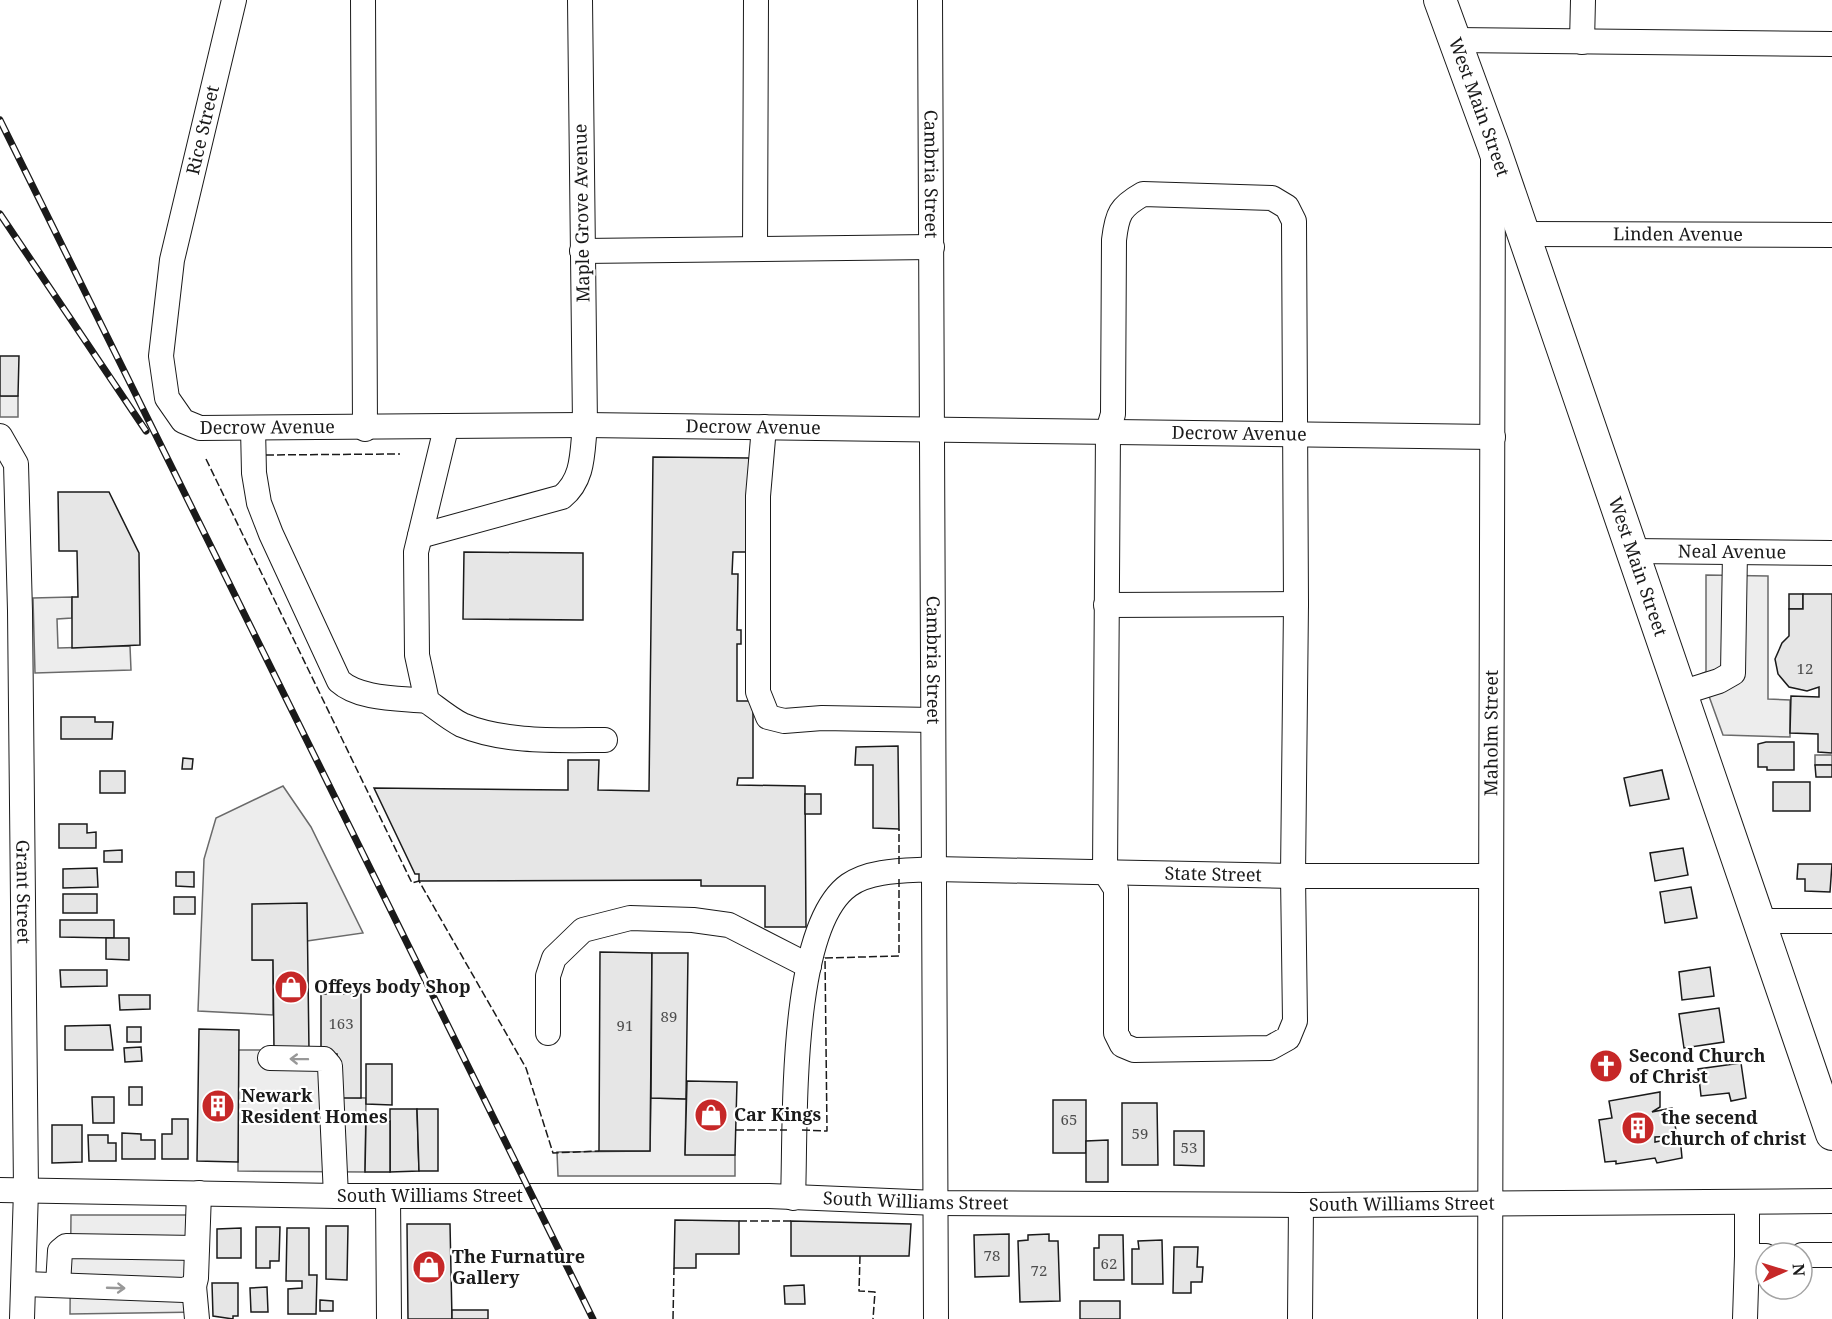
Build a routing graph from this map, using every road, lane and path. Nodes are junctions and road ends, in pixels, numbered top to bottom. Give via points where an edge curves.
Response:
1 (234, 0) edge
2 (363, 0) edge
3 (580, 0) edge
4 (756, 0) edge
5 (930, 0) edge
6 (1440, 0) edge
7 (1583, 0) edge
8 (1455, 40) junction
9 (1582, 42) junction
10 (1832, 44) edge
11 (1493, 145) junction
12 (1524, 234) junction
13 (1832, 235) edge
14 (755, 248) junction
15 (932, 248) junction
16 (582, 251) junction
17 (172, 260) joint
18 (585, 425) junction
19 (764, 427) junction
20 (253, 428) junction
21 (446, 428) junction
22 (365, 429) junction
23 (930, 429) junction
24 (1108, 431) junction
25 (1296, 434) junction
26 (0, 436) edge
27 (1492, 437) junction
28 (420, 536) junction
29 (1632, 551) junction
30 (1735, 552) junction
31 (1832, 553) edge
32 (1296, 604) junction
33 (1106, 605) junction
34 (10, 611) edge
35 (1681, 693) junction
36 (427, 701) junction
37 (933, 720) junction
38 (605, 741) dead end
39 (934, 869) junction
40 (1105, 872) junction
41 (1293, 876) junction
42 (1491, 876) junction
43 (1759, 921) junction
44 (1832, 921) edge
45 (809, 966) junction
46 (548, 1033) dead end
47 (270, 1058) dead end
48 (1832, 1134) edge
49 (0, 1190) edge
50 (26, 1190) junction
51 (199, 1193) junction
52 (336, 1196) junction
53 (388, 1196) junction
54 (793, 1198) junction
55 (1832, 1201) edge
56 (1747, 1202) junction
57 (937, 1203) junction
58 (1491, 1203) junction
59 (1302, 1205) junction
60 (1754, 1244) edge
61 (197, 1248) junction
62 (1814, 1255) edge
63 (1832, 1255) edge
64 (1754, 1267) edge
65 (25, 1284) junction
66 (58, 1285) junction
67 (194, 1286) junction
68 (22, 1319) edge
69 (197, 1319) edge
70 (389, 1319) edge
71 (936, 1319) edge
72 (1300, 1319) edge
73 (1490, 1319) edge
74 (1745, 1319) edge

1 - 17 street, Rice Street
2 - 22 street
3 - 16 street, Maple Grove Avenue
4 - 14 street
5 - 15 street, Cambria Street
6 - 8 main road, West Main Street
7 - 9 street
8 - 9 street
8 - 11 main road, West Main Street
9 - 10 street
11 - 12 main road, West Main Street
11 - 27 street, Maholm Street
12 - 13 street, Linden Avenue
12 - 29 main road, West Main Street
14 - 15 street
14 - 16 street
15 - 23 street, Cambria Street
16 - 18 street, Maple Grove Avenue
17 - 20 street, Decrow Avenue via 161,356 167,398 183,422 200,428
18 - 19 street, Decrow Avenue
18 - 21 street, Decrow Avenue
18 - 28 street, Maple Grove Avenue via 581,466 573,488 562,497
19 - 23 street, Decrow Avenue
19 - 37 street via 758,496 758,692 768,717 784,721
20 - 22 street, Decrow Avenue
20 - 36 street via 259,503 339,681 359,692
21 - 22 street, Decrow Avenue
21 - 28 street
23 - 24 street, Decrow Avenue
23 - 37 street, Cambria Street
24 - 25 street, Decrow Avenue
24 - 25 street via 1113,414 1116,220 1125,204 1143,194 1272,198 1287,207 1294,221 1295,241
24 - 33 street
25 - 27 street, Decrow Avenue
25 - 32 street
26 - 34 street, Grant Street via 16,464
27 - 42 street, Maholm Street
28 - 36 street via 415,597 417,655
29 - 30 street, Neal Avenue
29 - 35 main road, West Main Street
30 - 31 street, Neal Avenue
30 - 35 street via 1733,673
32 - 33 street
32 - 41 street
33 - 40 street
34 - 50 street, Grant Street
35 - 43 main road, West Main Street
36 - 38 street via 461,724 490,733 546,740
37 - 39 street, Cambria Street
39 - 40 street, State Street
39 - 45 street, State Street via 872,876 847,886 831,901
39 - 57 street, Cambria Street
40 - 41 street, State Street
40 - 41 street via 1116,889 1116,1033 1122,1045 1134,1050 1270,1048 1288,1038 1295,1021
41 - 42 street, State Street
42 - 58 street, Maholm Street
43 - 44 street
43 - 48 main road, West Main Street
45 - 46 street via 729,925 630,918 583,930 555,958 548,976
45 - 54 street, State Street via 796,1077
52 -> 47 street via 330,1066 324,1059
49 - 50 street, South Williams Street
50 - 51 street, South Williams Street
50 - 65 street, Grant Street
51 - 52 street, South Williams Street
51 - 61 street
52 - 53 street, South Williams Street
53 - 54 street, South Williams Street
53 - 70 street
54 - 57 street, South Williams Street
55 - 56 street, South Williams Street
56 - 58 street, South Williams Street
56 - 60 street
57 - 59 street, South Williams Street
57 - 71 street, Cambria Street
58 - 59 street, South Williams Street
58 - 73 street, Maholm Street
59 - 72 street
61 - 66 street via 66,1246 60,1251
61 - 67 street
62 - 63 street
64 - 74 street
65 - 66 street
65 - 68 street, Grant Street
66 -> 67 street via 184,1290
67 - 69 street

